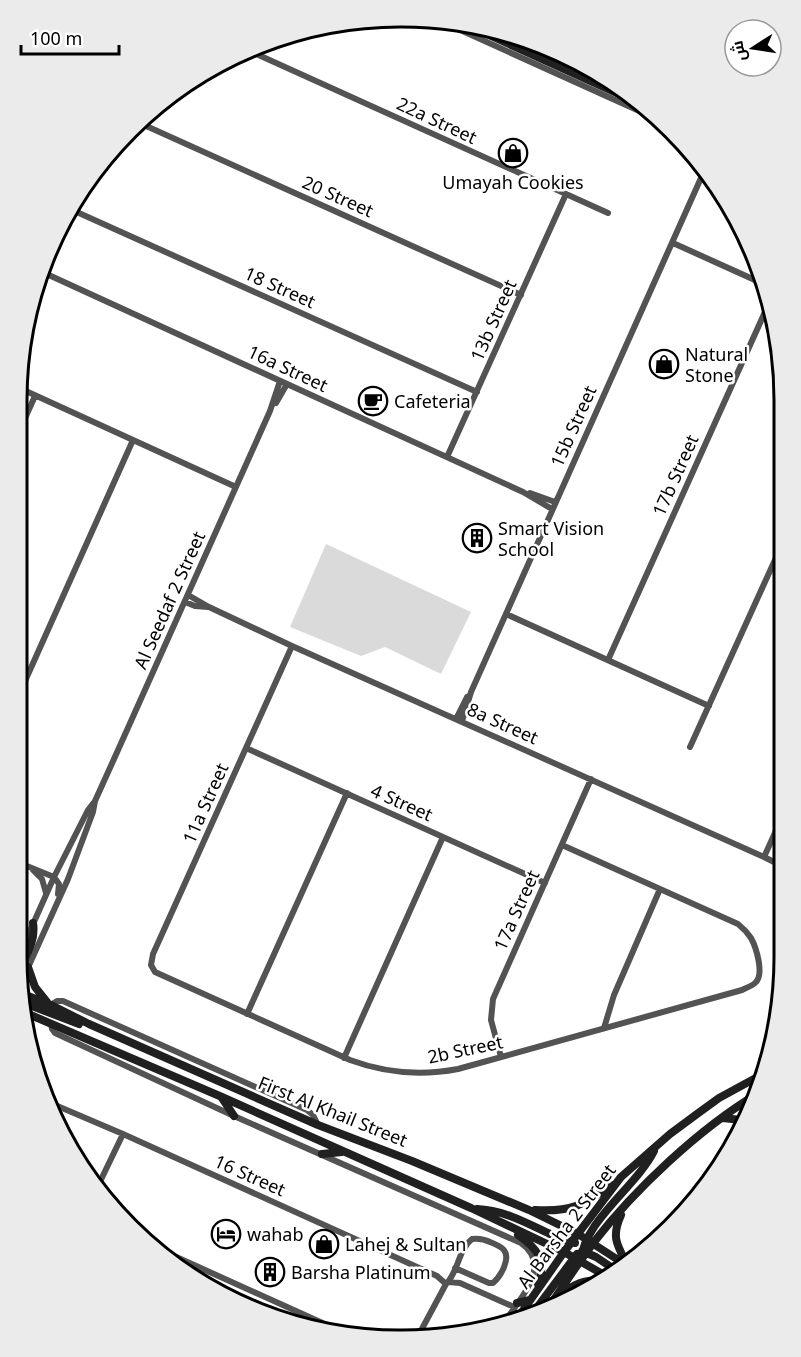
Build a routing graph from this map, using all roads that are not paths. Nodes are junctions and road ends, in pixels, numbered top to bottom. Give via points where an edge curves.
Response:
1 (467, 33) edge
2 (506, 43) edge
3 (258, 55) edge
4 (601, 86) edge
5 (633, 108) edge
6 (147, 126) edge
7 (701, 179) edge
8 (566, 194) junction
9 (78, 213) edge
10 (608, 213) dead end
11 (673, 243) junction
12 (49, 275) edge
13 (754, 279) edge
14 (521, 295) junction
15 (764, 315) edge
16 (284, 383) junction
17 (27, 392) edge
18 (477, 392) junction
19 (35, 396) junction
20 (27, 414) edge
21 (133, 440) junction
22 (447, 457) junction
23 (236, 487) junction
24 (554, 506) junction
25 (774, 562) edge
26 (188, 595) junction
27 (185, 602) junction
28 (209, 607) junction
29 (506, 614) junction
30 (292, 646) junction
31 (608, 660) junction
32 (27, 677) edge
33 (709, 706) junction
34 (459, 720) junction
35 (690, 747) dead end
36 (246, 748) junction
37 (591, 779) junction
38 (347, 793) junction
39 (95, 801) junction
40 (774, 835) edge
41 (443, 837) junction
42 (562, 845) junction
43 (764, 857) junction
44 (774, 862) edge
45 (27, 867) edge
46 (32, 869) junction
47 (54, 877) junction
48 (545, 883) junction
49 (660, 889) junction
50 (46, 893) junction
51 (56, 905) junction
52 (33, 923) junction
53 (27, 935) edge
54 (27, 953) edge
55 (28, 967) joint
56 (155, 972) joint
57 (29, 997) edge
58 (30, 1005) edge
59 (50, 1005) junction
60 (247, 1014) junction
61 (32, 1016) edge
62 (32, 1018) edge
63 (39, 1019) junction
64 (51, 1023) junction
65 (89, 1024) junction
66 (604, 1028) junction
67 (501, 1057) junction
68 (344, 1058) junction
69 (753, 1079) edge
70 (222, 1097) junction
71 (744, 1103) edge
72 (59, 1107) edge
73 (234, 1116) junction
74 (723, 1118) junction
75 (736, 1119) edge
76 (318, 1125) junction
77 (123, 1134) junction
78 (657, 1145) junction
79 (344, 1152) junction
80 (322, 1154) junction
81 (621, 1178) junction
82 (101, 1180) edge
83 (625, 1206) junction
84 (471, 1208) junction
85 (529, 1210) junction
86 (499, 1221) junction
87 (578, 1234) junction
88 (571, 1243) junction
89 (583, 1249) junction
90 (564, 1252) junction
91 (623, 1257) edge
92 (183, 1260) edge
93 (616, 1261) edge
94 (610, 1266) edge
95 (456, 1268) junction
96 (602, 1271) edge
97 (585, 1281) edge
98 (448, 1283) junction
99 (571, 1288) edge
100 (532, 1296) junction
101 (556, 1296) edge
102 (541, 1303) edge
103 (516, 1305) junction
104 (523, 1309) edge
105 (510, 1313) edge
106 (316, 1320) edge
107 (422, 1329) edge

1 - 5 street
2 - 4 main road
3 - 8 street, 22a Street
6 - 14 street, 20 Street
7 - 11 street, 15b Street
8 - 10 street, 22a Street
8 - 14 street, 13b Street
9 - 18 street, 18 Street
11 - 13 street
11 - 24 street, 15b Street
12 - 16 street, 16a Street
14 - 18 street, 13b Street
15 - 31 street, 17b Street
16 - 22 street, 16a Street
16 - 23 street, Al Seedaf 2 Street
17 - 19 street
18 - 22 street, 13b Street
19 - 20 street
19 - 21 street
21 - 23 street
21 - 32 street
22 - 24 street, 16a Street
23 - 26 street, Al Seedaf 2 Street
24 - 29 street, 15b Street
25 - 33 street
26 - 27 street, Al Seedaf 2 Street
26 - 28 street, 8a Street
27 - 28 street, 8a Street
27 - 39 street, Al Seedaf 2 Street
28 - 30 street, 8a Street
29 - 31 street
29 - 34 street, 15b Street
30 - 34 street, 8a Street
30 - 36 street, 11a Street
31 - 33 street
33 - 35 street
34 - 37 street, 8a Street
36 - 38 street, 4 Street
36 - 56 street, 11a Street via 153,954 151,965
37 - 42 street, 17a Street
37 - 43 street, 8a Street
38 - 41 street, 4 Street
38 - 60 street
39 - 47 street, Al Seedaf 2 Street
39 - 51 street, Al Seedaf 2 Street
40 - 43 street
41 - 48 street, 4 Street
41 - 68 street
42 - 48 street, 17a Street
42 - 49 street
43 - 44 street, 8a Street
45 - 46 street
46 - 47 street
46 - 50 street via 42,879
47 - 50 street, Al Seedaf 2 Street
47 - 51 street via 59,886
48 - 67 street, 17a Street via 493,999 491,1020
49 - 66 street via 614,995
49 - 66 street, 2b Street via 746,931 754,944 760,975 755,984 742,990
50 - 52 street, Al Seedaf 2 Street
51 - 55 street, Al Seedaf 2 Street
52 - 53 street, Al Seedaf 2 Street
52 - 54 main road via 33,940
55 - 59 main road via 35,987
56 - 60 street, 2b Street
57 - 59 main road, First Al Khail Street
58 - 65 main road via 76,1024
59 - 65 main road, First Al Khail Street
59 - 76 street via 63,1001 140,1034 307,1110
60 - 68 street, 2b Street
61 - 63 main road, First Al Khail Street
62 - 63 main road
63 - 64 main road, First Al Khail Street
64 - 70 main road, First Al Khail Street
64 - 73 street via 55,1034
65 - 76 main road, First Al Khail Street
66 - 67 street, 2b Street
67 - 68 street, 2b Street via 458,1069 422,1073 386,1071
69 - 78 main road, Al Barsha 2 Street via 719,1098
70 - 73 main road
70 - 79 main road, First Al Khail Street
71 - 74 main road, Al Barsha 2 Street
72 - 77 street, 16 Street
73 - 80 street
74 - 75 main road
74 - 83 main road, Al Barsha 2 Street
76 - 85 main road, First Al Khail Street
77 - 82 street
77 - 98 street, 16 Street
78 - 81 main road, Al Barsha 2 Street
78 - 89 main road via 646,1165 594,1226
79 - 80 main road
79 - 84 main road, First Al Khail Street
80 - 103 street via 525,1246 535,1262 535,1273
81 - 85 main road via 574,1208
81 - 87 main road, Al Barsha 2 Street
83 - 89 main road, Al Barsha 2 Street
83 - 91 main road via 615,1235
84 - 86 main road, First Al Khail Street
84 - 88 main road via 510,1215
85 - 87 main road, First Al Khail Street
86 - 90 main road, First Al Khail Street
86 - 100 main road via 528,1242 541,1260 541,1273
87 - 88 main road, Al Barsha 2 Street
87 - 89 main road
88 - 89 main road
88 - 90 main road, Al Barsha 2 Street
89 - 90 main road, First Al Khail Street
89 - 93 main road, First Al Khail Street
89 - 94 main road
89 - 96 main road, First Al Khail Street
89 - 101 main road, Al Barsha 2 Street
89 - 102 main road
90 - 100 main road, Al Barsha 2 Street
92 - 106 street
95 - 95 street via 466,1245 474,1238 501,1247 506,1253 505,1264 493,1283
95 - 98 street
97 - 99 main road
98 - 103 street via 460,1283
98 - 107 street
100 - 103 main road
100 - 104 main road, Al Barsha 2 Street
103 - 105 street

